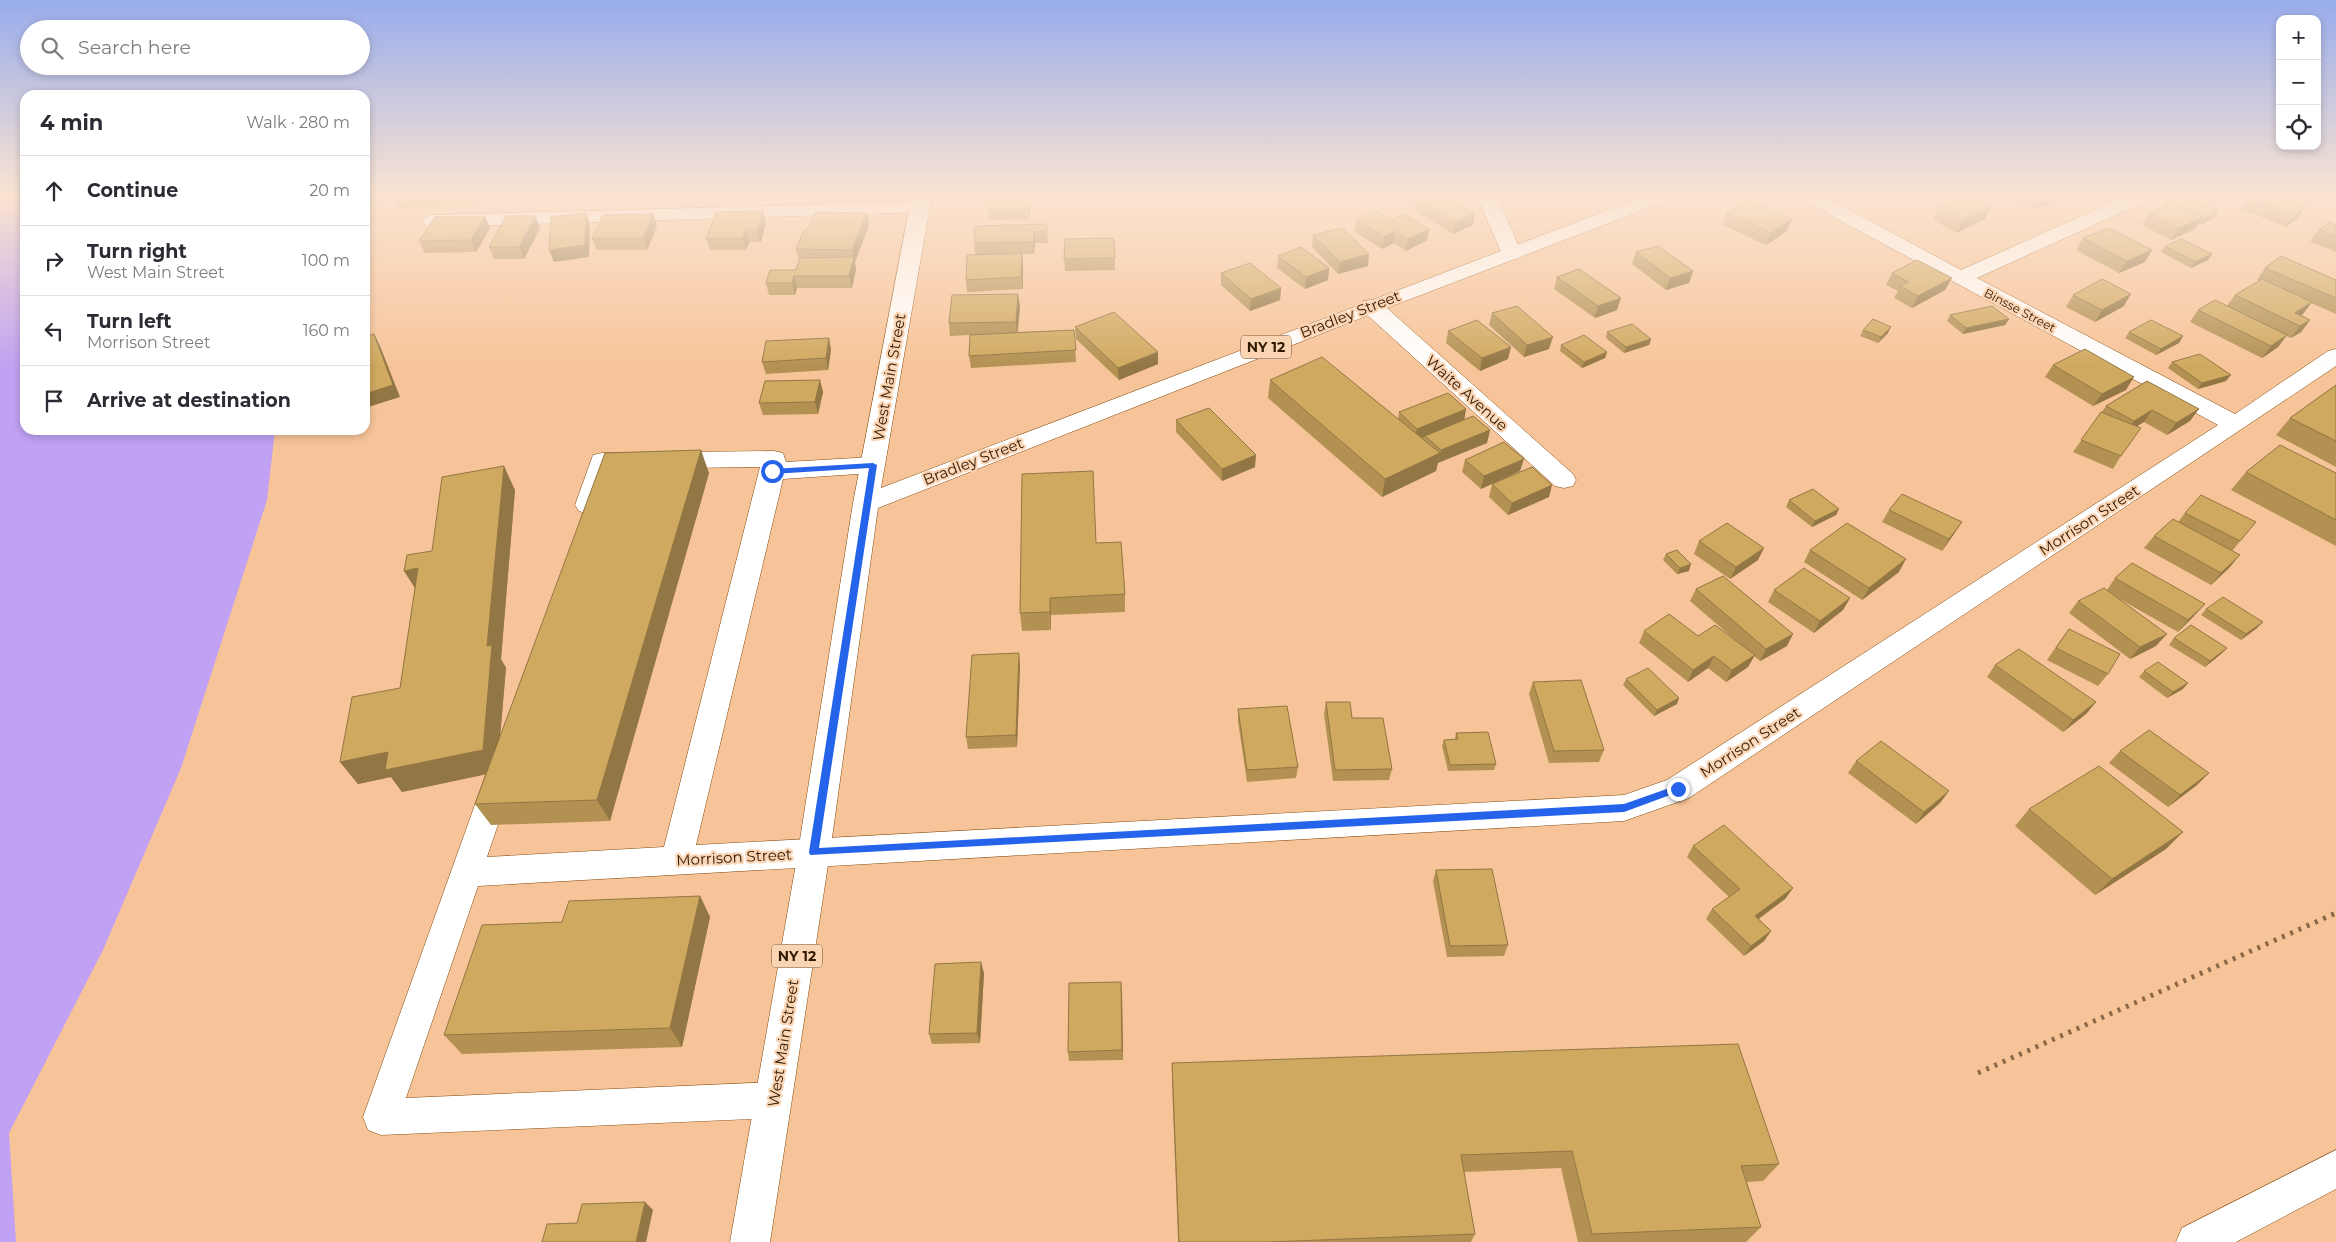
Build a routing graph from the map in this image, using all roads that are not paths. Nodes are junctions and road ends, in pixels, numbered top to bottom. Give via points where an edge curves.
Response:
1 (912, 252) edge
2 (1517, 252) edge
3 (1912, 252) edge
4 (2018, 252) edge
5 (1512, 254) joint
6 (1960, 278) junction
7 (1371, 306) junction
8 (2336, 356) edge
9 (2236, 424) junction
10 (873, 465) junction
11 (772, 471) junction
12 (1564, 480) dead end
13 (866, 503) junction
14 (580, 526) edge
15 (504, 760) edge
16 (814, 852) junction
17 (676, 860) junction
18 (468, 872) junction
19 (774, 1100) junction
20 (2336, 1169) edge
21 (750, 1242) edge
22 (2196, 1242) edge

1 - 10 street, West Main Street
2 - 5 street, Bradley Street / NY 12
3 - 6 street, Binsse Street
4 - 6 street
5 - 7 street, Bradley Street / NY 12
6 - 9 street, Binsse Street
7 - 12 street, Waite Avenue
7 - 13 street, Bradley Street / NY 12
8 - 9 street, Morrison Street
9 - 16 street, Morrison Street via 1678,789 1624,808
10 - 11 street
10 - 13 street, West Main Street
11 - 14 street via 774,459 602,461
11 - 17 street
13 - 16 street, West Main Street / NY 12
15 - 18 street
16 - 17 street, Morrison Street
16 - 19 street, West Main Street / NY 12
17 - 18 street, Morrison Street
18 - 19 street via 381,1117
19 - 21 street, West Main Street / NY 12
20 - 22 street

